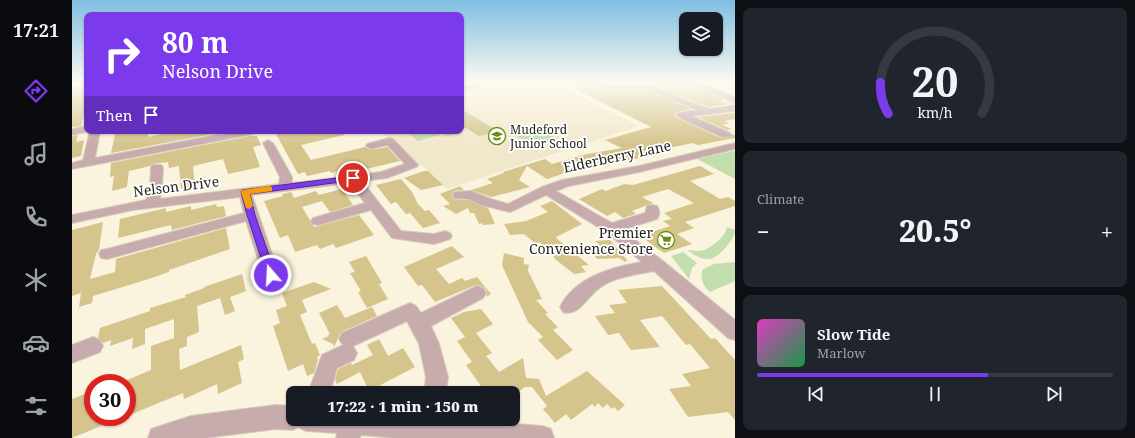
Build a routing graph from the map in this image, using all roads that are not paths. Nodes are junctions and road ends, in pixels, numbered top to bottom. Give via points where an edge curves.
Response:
1 (690, 103) edge
2 (735, 108) edge
3 (706, 110) junction
4 (84, 130) edge
5 (72, 132) edge
6 (94, 134) edge
7 (238, 134) edge
8 (726, 135) dead end
9 (268, 143) dead end
10 (371, 146) dead end
11 (735, 146) edge
12 (88, 163) junction
13 (72, 166) edge
14 (157, 167) dead end
15 (353, 178) junction
16 (285, 187) junction
17 (546, 190) junction
18 (245, 192) junction
19 (459, 195) dead end
20 (152, 203) junction
21 (374, 205) junction
22 (652, 209) dead end
23 (251, 215) junction
24 (72, 219) edge
25 (318, 221) dead end
26 (610, 229) junction
27 (445, 236) dead end
28 (106, 254) dead end
29 (657, 265) junction
30 (271, 275) dead end
31 (477, 293) dead end
32 (570, 307) dead end
33 (414, 317) junction
34 (735, 332) edge
35 (93, 346) dead end
36 (72, 354) edge
37 (321, 386) edge
38 (436, 386) edge
39 (286, 418) edge
40 (337, 426) edge
41 (404, 426) edge
42 (447, 426) edge
43 (350, 430) edge
44 (206, 432) edge
45 (160, 438) edge
46 (542, 438) edge

1 - 3 street
2 - 3 street
3 - 8 street via 681,115
4 - 5 street
6 - 12 street
7 - 12 street
9 - 16 street via 286,177
10 - 15 street, Nelson Drive via 389,141 412,165 383,175
11 - 17 street, Elderberry Lane via 640,169 566,183
12 - 13 street
14 - 20 street
15 - 16 street, Nelson Drive
15 - 21 street
16 - 18 street, Nelson Drive
17 - 19 street, Elderberry Lane via 510,208 486,202 471,194
17 - 26 street
18 - 20 street, Nelson Drive
18 - 23 street
20 - 24 street, Nelson Drive
21 - 25 street
21 - 27 street via 397,235 434,239
22 - 26 street via 652,216
23 - 28 street
23 - 30 street
26 - 29 street
29 - 32 street via 628,270 595,283
29 - 34 street
31 - 33 street
33 - 37 street via 348,346 329,362
33 - 38 street via 429,344 437,377
35 - 36 street
39 - 44 street via 276,417
40 - 43 street
41 - 43 street
42 - 46 street
44 - 45 street via 191,428

